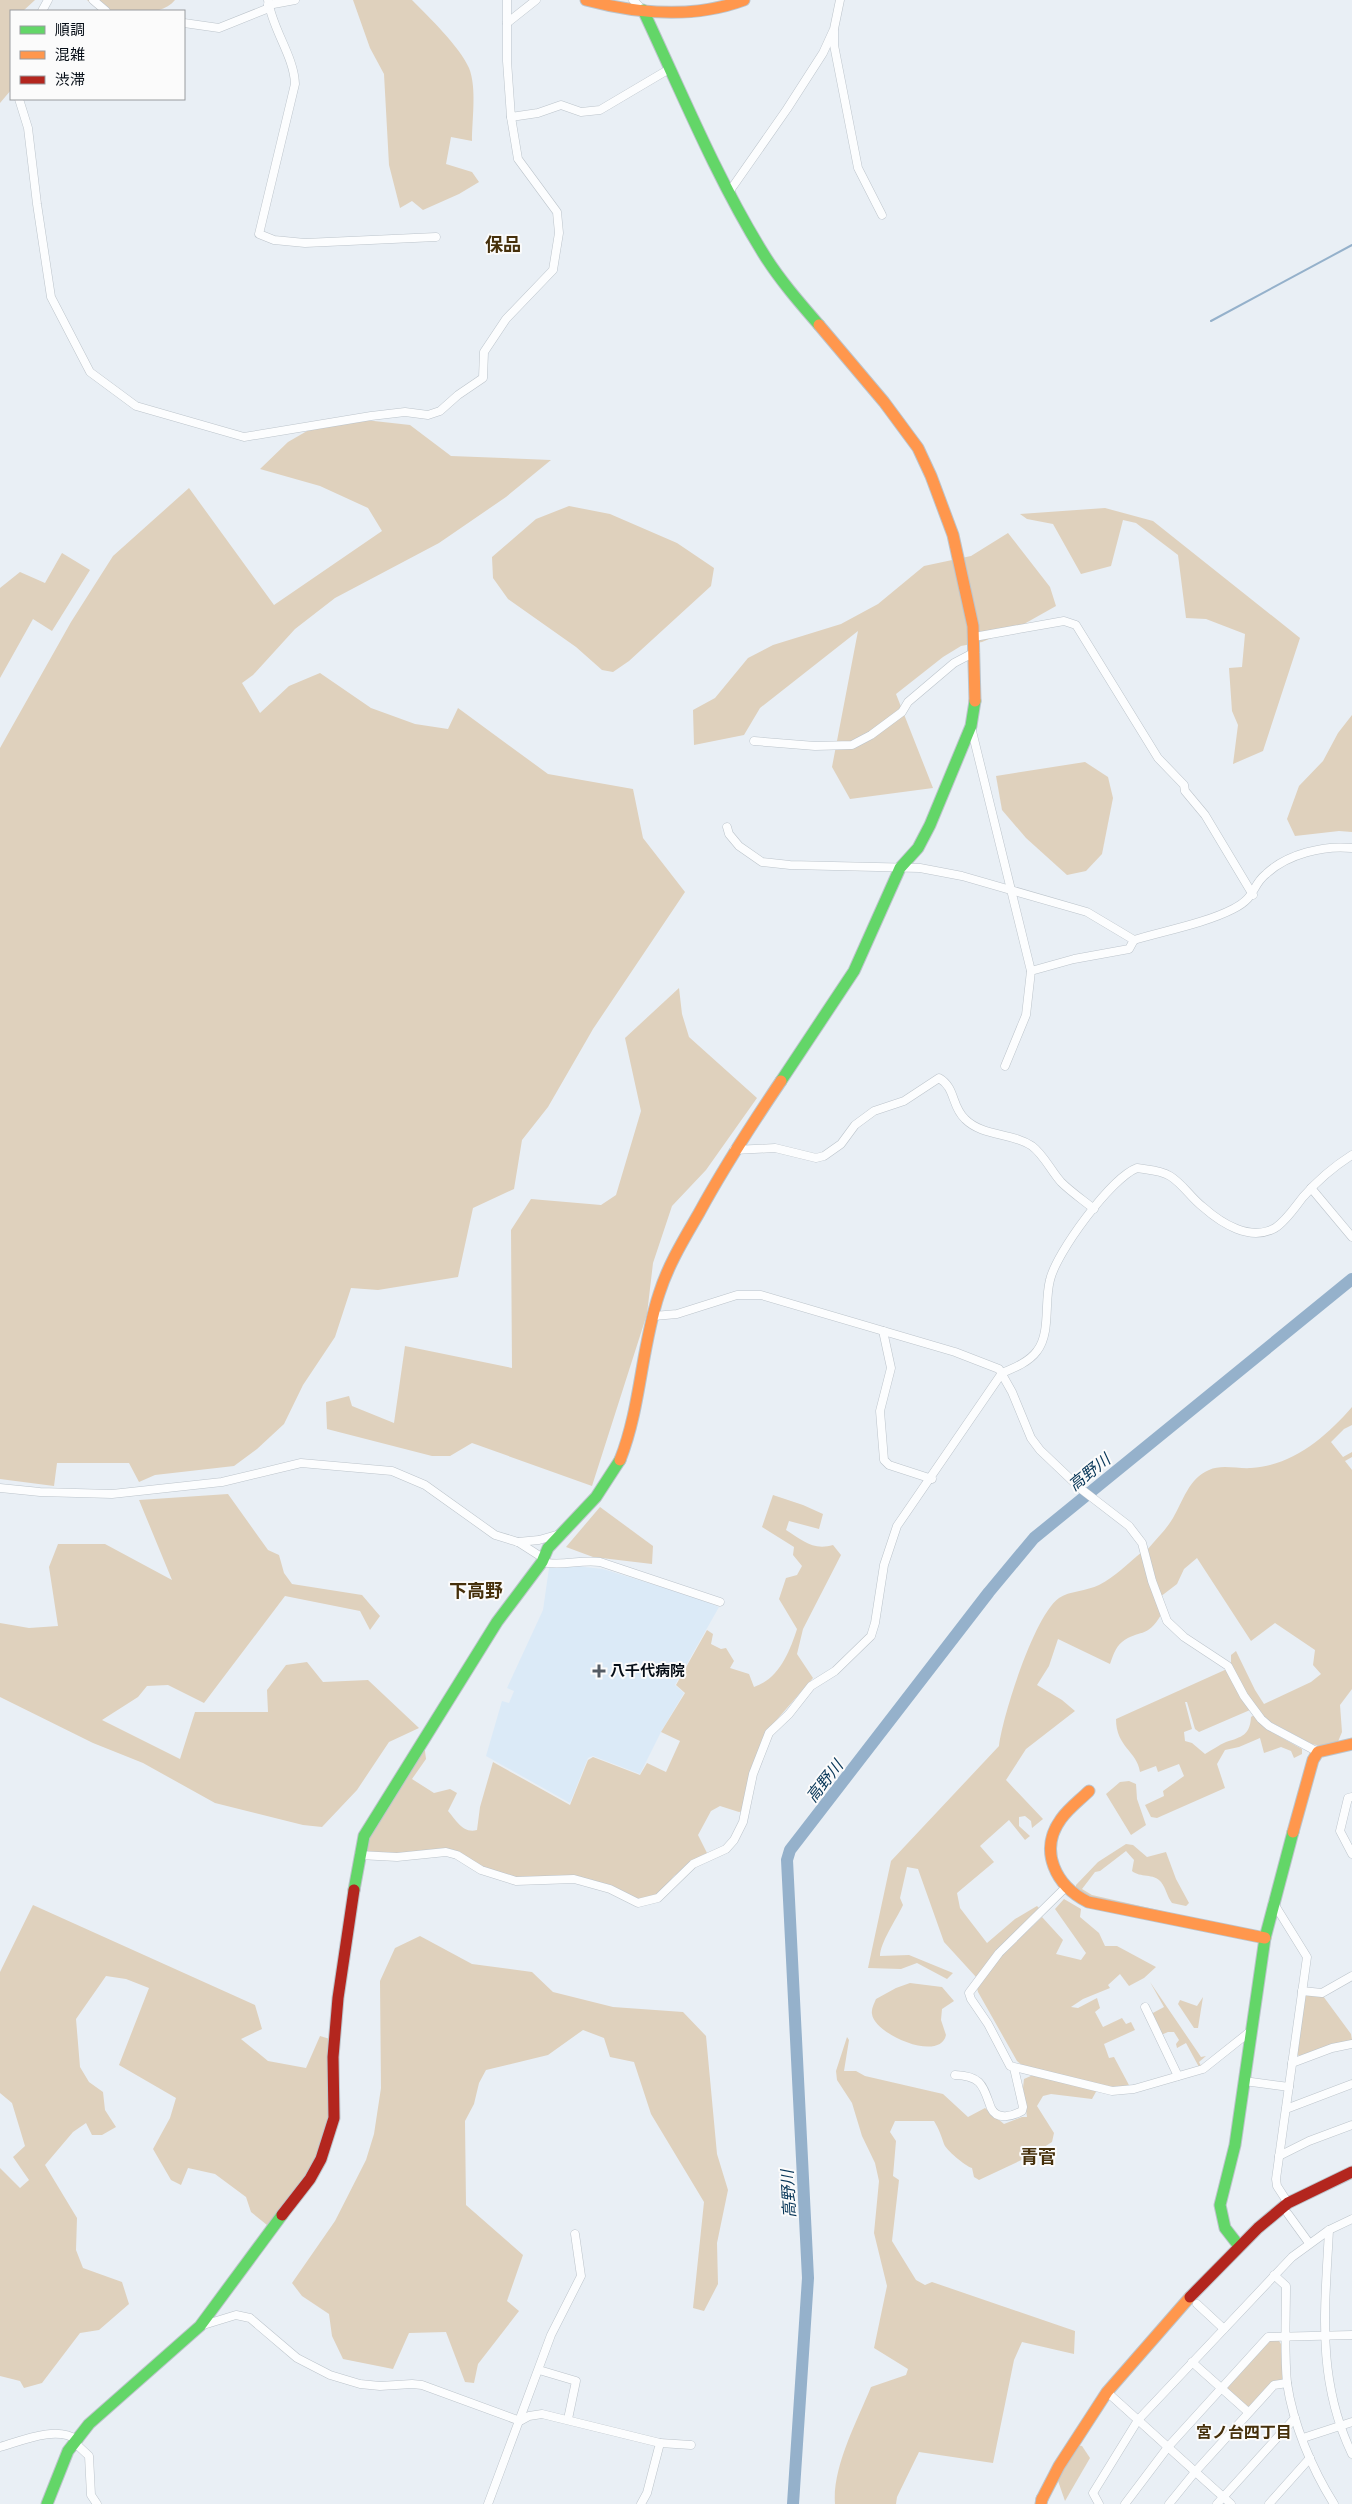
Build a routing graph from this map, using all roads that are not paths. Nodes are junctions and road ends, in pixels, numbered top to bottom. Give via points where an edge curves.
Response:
1 (93, 0) edge
2 (295, 0) edge
3 (507, 0) edge
4 (536, 0) edge
5 (586, 0) edge
6 (633, 0) edge
7 (744, 0) edge
8 (840, 0) edge
9 (268, 4) edge
10 (105, 10) edge
11 (643, 10) junction
12 (185, 23) edge
13 (507, 23) junction
14 (834, 29) junction
15 (671, 68) junction
16 (19, 100) edge
17 (511, 117) junction
18 (729, 192) junction
19 (882, 215) dead end
20 (436, 237) dead end
21 (974, 637) junction
22 (975, 652) junction
23 (971, 726) junction
24 (754, 740) dead end
25 (728, 827) dead end
26 (1352, 848) edge
27 (900, 868) junction
28 (1012, 890) junction
29 (1253, 895) junction
30 (1134, 940) junction
31 (1031, 970) junction
32 (1005, 1066) dead end
33 (734, 1150) junction
34 (1352, 1155) edge
35 (1311, 1188) junction
36 (1094, 1209) junction
37 (1352, 1237) edge
38 (654, 1316) junction
39 (883, 1330) junction
40 (1002, 1374) junction
41 (932, 1479) junction
42 (0, 1488) edge
43 (560, 1534) junction
44 (518, 1542) junction
45 (542, 1560) junction
46 (720, 1602) dead end
47 (1352, 1744) edge
48 (1318, 1752) junction
49 (1089, 1791) dead end
50 (1352, 1797) edge
51 (1352, 1854) edge
52 (359, 1855) junction
53 (1065, 1888) junction
54 (1273, 1902) junction
55 (1265, 1938) junction
56 (1352, 1976) edge
57 (1302, 1991) junction
58 (1145, 2007) dead end
59 (1252, 2030) junction
60 (1352, 2044) edge
61 (1292, 2063) junction
62 (1014, 2068) junction
63 (956, 2075) dead end
64 (1178, 2076) junction
65 (1244, 2081) junction
66 (1352, 2084) edge
67 (1289, 2087) junction
68 (1286, 2109) junction
69 (1352, 2125) edge
70 (1280, 2156) junction
71 (1352, 2172) edge
72 (1288, 2208) junction
73 (1352, 2219) edge
74 (1329, 2230) junction
75 (575, 2234) dead end
76 (1309, 2243) junction
77 (1239, 2246) junction
78 (1274, 2275) junction
79 (1197, 2304) dead end
80 (200, 2326) junction
81 (1224, 2329) junction
82 (1352, 2335) edge
83 (1324, 2336) junction
84 (1286, 2337) junction
85 (1192, 2362) junction
86 (539, 2370) junction
87 (1288, 2383) junction
88 (1222, 2389) junction
89 (1107, 2392) junction
90 (1248, 2412) junction
91 (1295, 2418) junction
92 (568, 2419) junction
93 (1138, 2420) junction
94 (520, 2421) junction
95 (1352, 2422) edge
96 (1340, 2426) junction
97 (1303, 2438) junction
98 (76, 2442) junction
99 (660, 2443) junction
100 (691, 2445) dead end
101 (0, 2447) edge
102 (1168, 2447) junction
103 (1352, 2454) edge
104 (1310, 2458) junction
105 (1195, 2472) junction
106 (1329, 2496) junction
107 (1223, 2497) junction
108 (1042, 2502) edge
109 (47, 2504) edge
110 (97, 2504) edge
111 (488, 2504) edge
112 (641, 2504) edge
113 (1099, 2504) edge
114 (1125, 2504) edge
115 (1169, 2504) edge
116 (1217, 2504) edge
117 (1231, 2504) edge
118 (1269, 2504) edge
119 (1322, 2504) edge
120 (1334, 2504) edge

1 - 10 street
2 - 9 street
3 - 13 street
4 - 13 street
5 - 11 street via 604,6
6 - 11 street
7 - 11 street via 715,9 688,12
8 - 14 street
9 - 12 street via 220,28
9 - 20 street via 296,84 259,234 274,240 305,243
11 - 15 street
13 - 17 street
14 - 18 street via 823,53 787,109
14 - 19 street via 834,45 858,168
15 - 17 street via 600,110 581,112 561,106
15 - 18 street
16 - 17 street via 28,128 36,204 52,297 90,372 136,406 244,437 371,416 405,412 428,414 440,411 483,378 484,352 500,327 553,270 559,233 557,212 518,159
18 - 21 street via 763,254 784,284 884,402 918,448 954,535
21 - 22 street
21 - 29 street via 1064,621 1076,624 1158,758 1184,785 1185,791 1205,815
22 - 23 street via 976,694
22 - 24 street via 954,663 908,702 902,712 852,745 815,746
23 - 27 street via 930,825 918,848
23 - 28 street
25 - 27 street via 729,834 739,846 762,862
26 - 29 street via 1335,846 1286,859 1264,874
27 - 28 street via 920,868 962,876
27 - 33 street via 854,971
28 - 30 street via 1087,912
28 - 31 street
29 - 30 street via 1232,910
30 - 31 street via 1129,949
31 - 32 street via 1026,1015
33 - 36 street via 774,1148 807,1157 824,1156 874,1111 904,1101 939,1078 951,1088 955,1106 965,1120 984,1131 1021,1141 1036,1149 1062,1182
33 - 38 street via 676,1253 659,1293
34 - 35 street
35 - 36 street via 1275,1228 1251,1233 1233,1228 1212,1214 1168,1175 1137,1168 1116,1182
35 - 37 street
36 - 40 street via 1067,1244 1050,1279 1044,1332 1037,1351 1019,1366
38 - 39 street via 677,1314 737,1295 761,1295
38 - 43 street via 645,1344 630,1435 618,1466 596,1496
39 - 40 street via 988,1364
39 - 41 street via 891,1368 880,1411 884,1460 889,1465
40 - 41 street
40 - 48 street via 1031,1438 1093,1500 1129,1526 1142,1543 1167,1621 1176,1631 1228,1666 1244,1696 1269,1726
41 - 52 street via 902,1516 890,1544 871,1636 835,1672 811,1686 769,1733 754,1774 743,1822 734,1840 726,1848 693,1864 658,1898 638,1903 610,1888 574,1879 516,1881 481,1870 446,1852 397,1857
42 - 44 street via 112,1494 222,1482 301,1463 392,1472 425,1485 495,1535
43 - 44 street
43 - 45 street
44 - 45 street
45 - 46 street via 552,1565 587,1560 600,1562
45 - 52 street via 497,1622 432,1725 364,1836
47 - 48 street
48 - 54 street via 1309,1771
49 - 53 street via 1059,1821 1053,1835 1053,1868
50 - 51 street via 1348,1798 1340,1831
52 - 80 street via 339,1988 333,2057 336,2104 329,2139 310,2179
53 - 55 street via 1088,1902
53 - 62 street via 999,1953 969,1993 1008,2064
54 - 55 street
54 - 57 street via 1307,1957
55 - 59 street
56 - 57 street via 1322,1993
57 - 61 street
58 - 64 street
59 - 64 street via 1203,2069
59 - 65 street
60 - 61 street
61 - 67 street
62 - 63 street via 1023,2107 1015,2115 1005,2117 996,2115 992,2110 988,2095 977,2081
62 - 64 street via 1112,2091 1134,2089
65 - 67 street
65 - 77 street via 1235,2145 1220,2205 1225,2228
66 - 68 street
67 - 68 street
68 - 70 street
69 - 70 street
70 - 72 street via 1277,2186
71 - 72 street via 1316,2188
72 - 76 street
72 - 77 street
73 - 74 street
74 - 76 street
74 - 83 street
75 - 86 street via 581,2276 551,2335
76 - 78 street
77 - 89 street
78 - 81 street
78 - 84 street via 1286,2286
79 - 81 street
80 - 94 street via 236,2316 250,2318 297,2358 330,2375 360,2384 422,2385
80 - 98 street via 103,2410
81 - 85 street
82 - 83 street
83 - 84 street
83 - 96 street via 1331,2394
84 - 87 street
84 - 88 street via 1268,2337
85 - 88 street
85 - 93 street
86 - 92 street via 576,2381
86 - 94 street
87 - 90 street via 1274,2385
87 - 91 street
88 - 90 street
88 - 102 street
89 - 93 street
89 - 108 street via 1059,2466
90 - 105 street
91 - 97 street
91 - 107 street
92 - 94 street via 542,2414
92 - 99 street
93 - 102 street
93 - 113 street via 1093,2493
94 - 111 street
95 - 96 street
96 - 97 street
96 - 103 street
97 - 104 street
98 - 101 street via 60,2435 36,2437
98 - 109 street via 61,2465
98 - 110 street via 89,2456 91,2496
99 - 100 street
99 - 112 street
102 - 105 street
102 - 114 street
104 - 106 street
104 - 118 street
105 - 107 street
105 - 115 street
106 - 119 street
106 - 120 street
107 - 116 street
107 - 117 street

